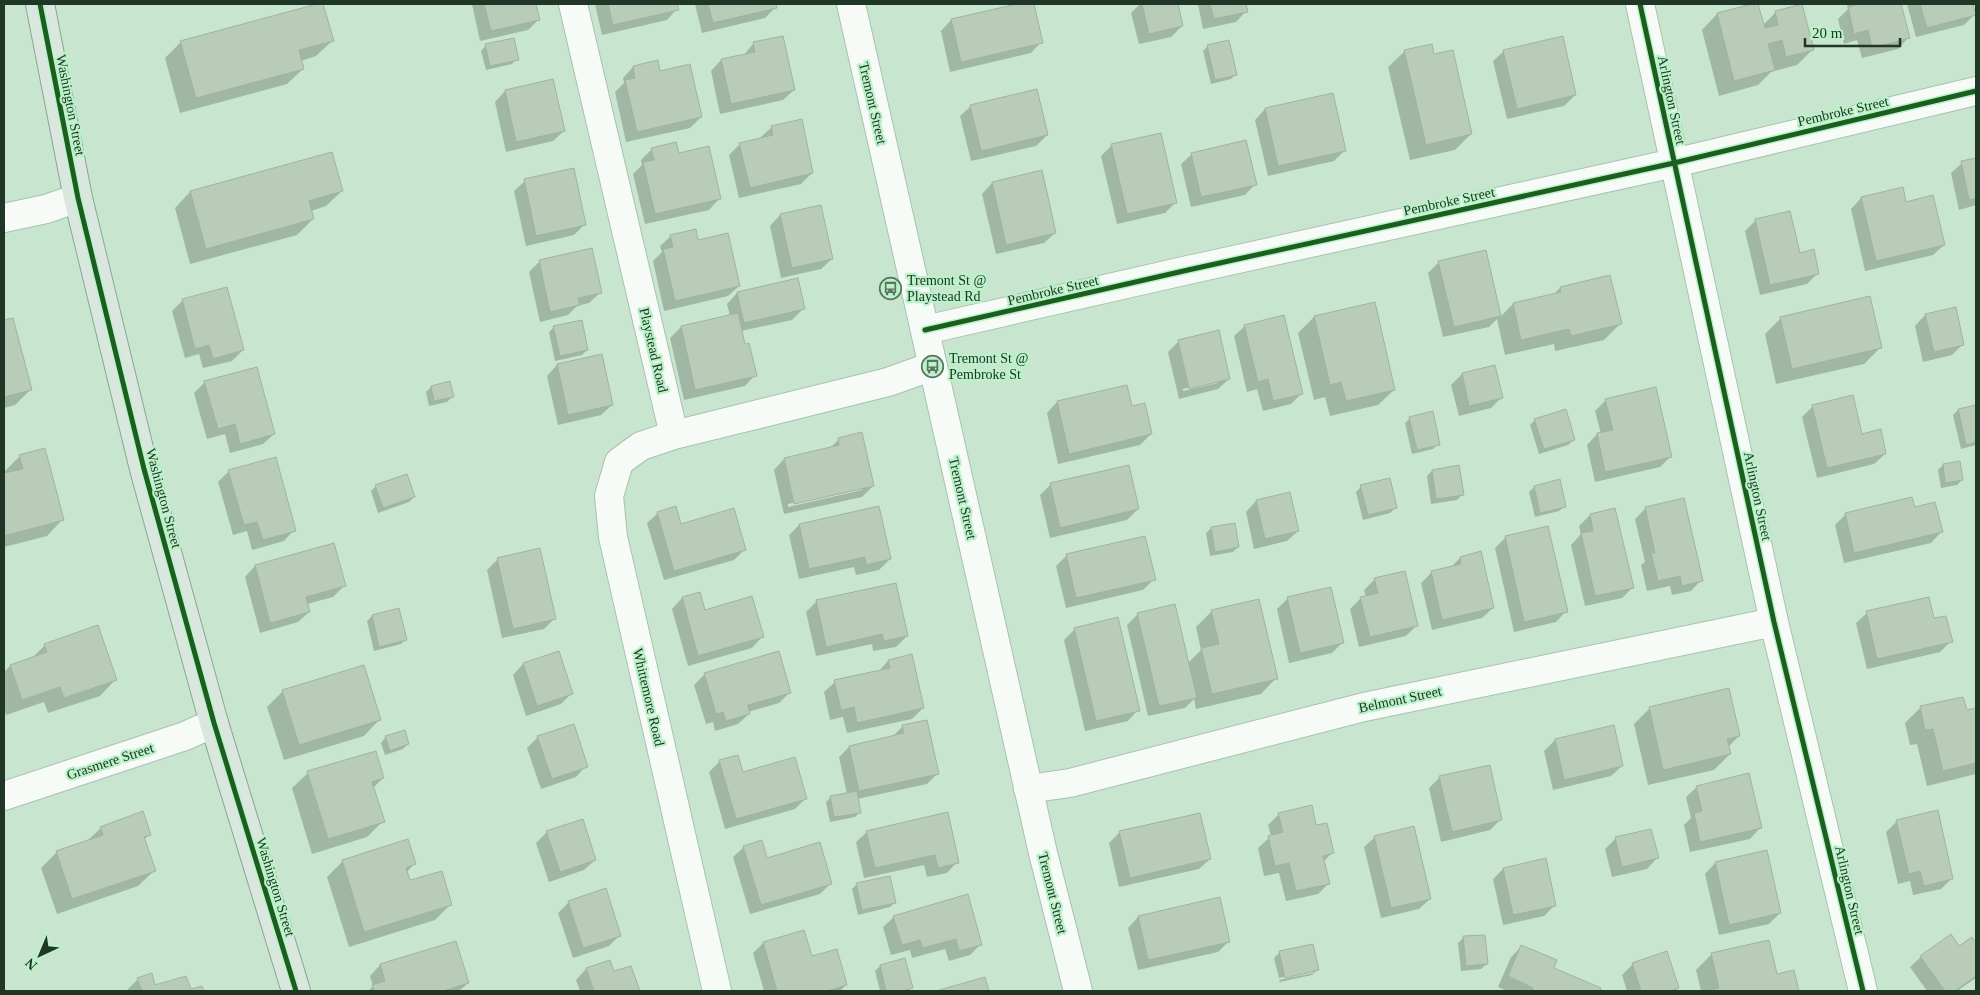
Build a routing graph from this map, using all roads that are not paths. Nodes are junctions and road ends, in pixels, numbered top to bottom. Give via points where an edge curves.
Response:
1 (40, 4) edge
2 (573, 4) edge
3 (851, 4) edge
4 (1640, 4) edge
5 (1976, 91) edge
6 (1674, 163) junction
7 (78, 198) junction
8 (4, 218) edge
9 (925, 330) junction
10 (933, 366) junction
11 (674, 435) junction
12 (1774, 622) junction
13 (214, 722) junction
14 (1028, 789) junction
15 (4, 796) edge
16 (296, 991) edge
17 (717, 991) edge
18 (1078, 991) edge
19 (1863, 991) edge

1 - 7 main road, Washington Street
2 - 11 street, Playstead Road
3 - 9 street, Tremont Street
4 - 6 street, Arlington Street
5 - 6 street, Pembroke Street
6 - 9 street, Pembroke Street
6 - 12 street, Arlington Street
7 - 8 street
7 - 13 main road, Washington Street via 144,469
9 - 10 street, Tremont Street
10 - 11 street via 888,382
10 - 14 street, Tremont Street
11 - 17 street, Whittemore Road via 641,446 619,462 608,496 613,537
12 - 14 street, Belmont Street via 1364,707 1070,783
12 - 19 street, Arlington Street
13 - 15 street, Grasmere Street via 185,736
13 - 16 main road, Washington Street
14 - 18 street, Tremont Street

